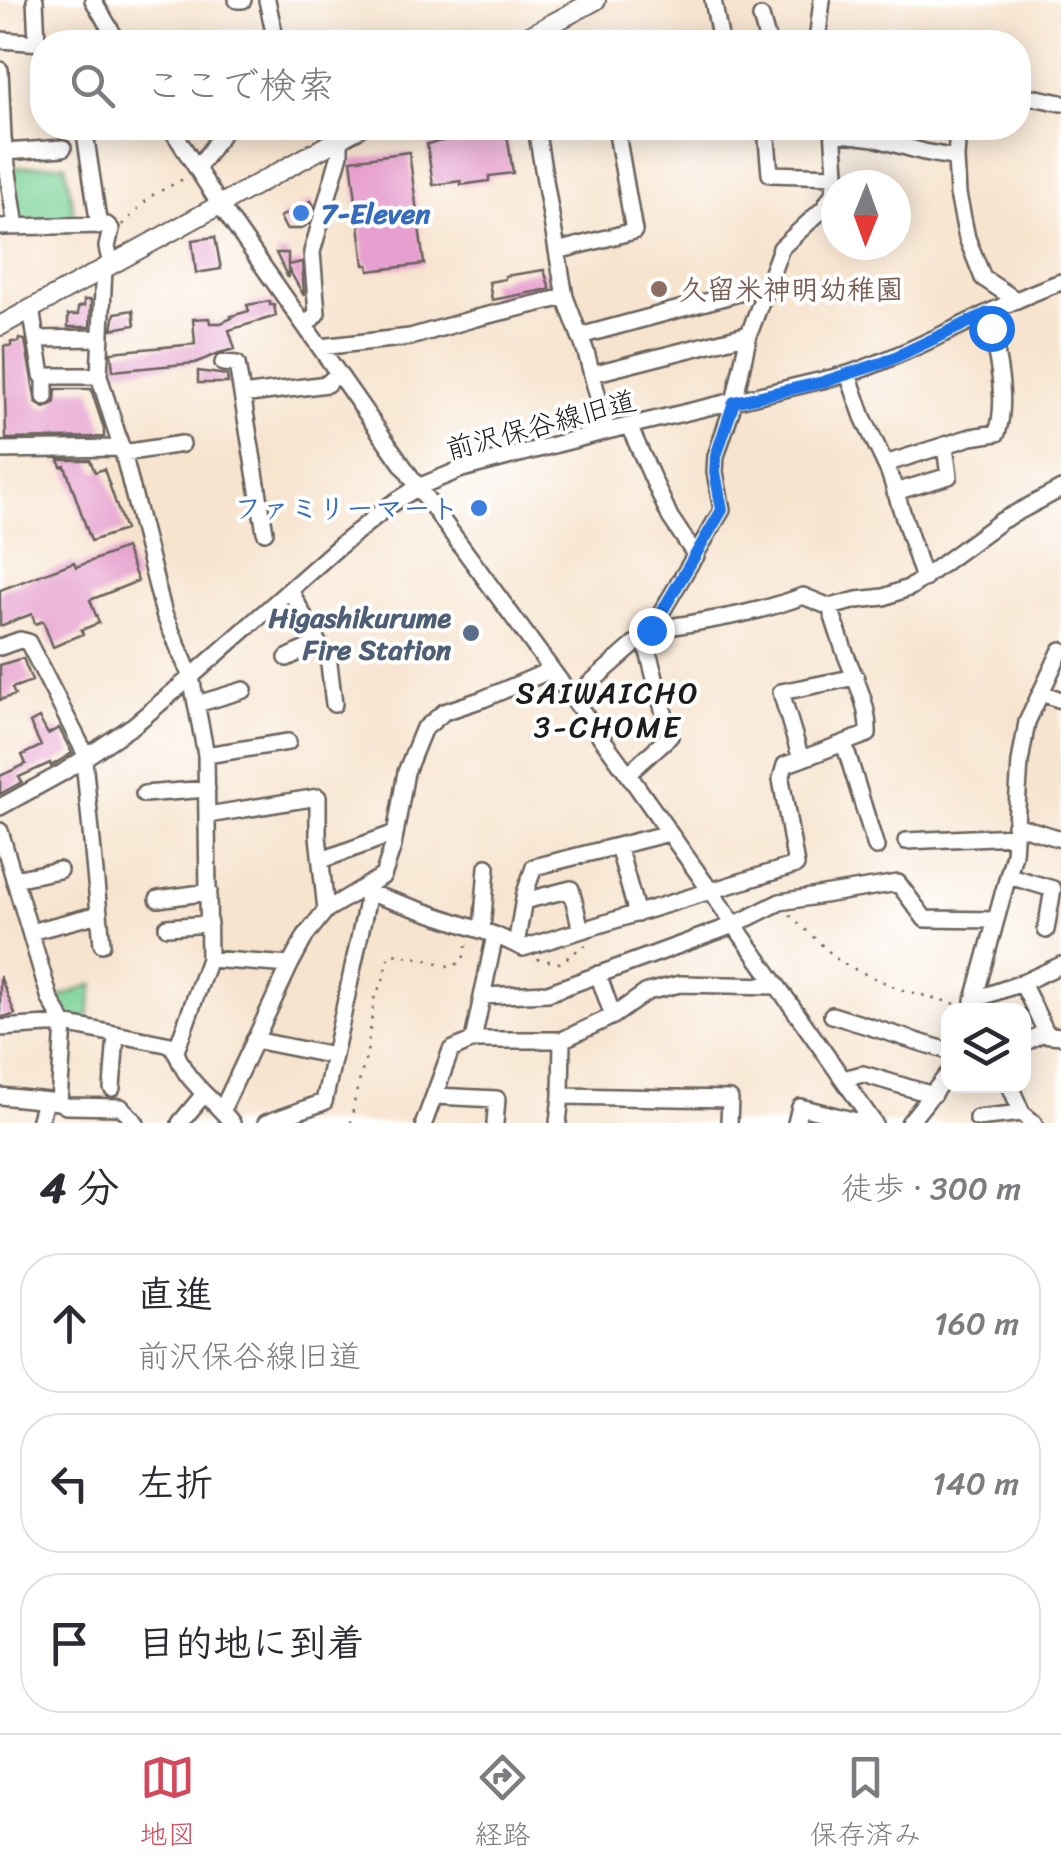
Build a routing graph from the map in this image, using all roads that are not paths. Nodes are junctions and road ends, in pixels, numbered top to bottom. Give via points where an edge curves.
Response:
1 (35, 0) edge
2 (92, 0) edge
3 (267, 0) edge
4 (596, 0) edge
5 (713, 0) edge
6 (822, 0) edge
7 (761, 17) dead end
8 (39, 30) edge
9 (111, 30) edge
10 (273, 30) edge
11 (540, 30) edge
12 (718, 30) edge
13 (765, 30) edge
14 (819, 30) edge
15 (0, 40) edge
16 (30, 42) edge
17 (0, 70) edge
18 (1031, 97) edge
19 (1061, 103) edge
20 (86, 140) edge
21 (179, 140) edge
22 (218, 140) edge
23 (336, 140) edge
24 (340, 140) edge
25 (538, 140) edge
26 (618, 140) edge
27 (767, 140) edge
28 (834, 140) edge
29 (882, 140) edge
30 (957, 140) edge
31 (63, 148) dead end
32 (5, 152) junction
33 (956, 158) junction
34 (197, 169) junction
35 (836, 170) edge
36 (821, 176) edge
37 (6, 204) edge
38 (220, 205) junction
39 (821, 211) edge
40 (8, 227) edge
41 (105, 228) junction
42 (557, 251) junction
43 (108, 266) junction
44 (1061, 282) edge
45 (766, 286) junction
46 (565, 297) junction
47 (1016, 300) junction
48 (30, 309) junction
49 (988, 313) junction
50 (0, 326) edge
51 (306, 326) junction
52 (749, 334) junction
53 (580, 336) junction
54 (100, 338) junction
55 (37, 339) junction
56 (320, 346) junction
57 (222, 363) dead end
58 (338, 373) junction
59 (592, 374) junction
60 (848, 374) junction
61 (45, 376) junction
62 (99, 376) junction
63 (242, 395) junction
64 (45, 397) dead end
65 (734, 402) junction
66 (629, 426) junction
67 (607, 431) junction
68 (182, 444) dead end
69 (945, 446) junction
70 (0, 450) edge
71 (121, 451) junction
72 (885, 464) junction
73 (418, 487) junction
74 (1061, 489) edge
75 (896, 492) junction
76 (264, 532) dead end
77 (696, 556) junction
78 (924, 579) junction
79 (290, 590) junction
80 (830, 607) junction
81 (648, 633) junction
82 (318, 643) junction
83 (0, 647) edge
84 (287, 658) dead end
85 (1059, 660) edge
86 (550, 670) junction
87 (191, 677) junction
88 (856, 677) junction
89 (244, 690) dead end
90 (1040, 693) junction
91 (572, 700) junction
92 (1061, 700) edge
93 (196, 704) junction
94 (334, 704) dead end
95 (288, 742) dead end
96 (844, 743) junction
97 (206, 755) junction
98 (86, 758) junction
99 (801, 758) junction
100 (628, 774) junction
101 (208, 789) junction
102 (144, 794) dead end
103 (0, 806) edge
104 (208, 816) junction
105 (1015, 830) junction
106 (0, 831) edge
107 (396, 833) junction
108 (669, 833) junction
109 (1061, 839) edge
110 (906, 841) dead end
111 (618, 846) junction
112 (876, 847) dead end
113 (322, 860) junction
114 (487, 867) dead end
115 (59, 870) dead end
116 (1009, 876) junction
117 (14, 879) junction
118 (370, 888) junction
119 (209, 892) junction
120 (711, 892) junction
121 (158, 899) dead end
122 (524, 901) junction
123 (326, 910) junction
124 (100, 914) junction
125 (636, 914) junction
126 (996, 920) junction
127 (209, 924) junction
128 (734, 925) junction
129 (167, 928) dead end
130 (582, 930) junction
131 (1046, 930) dead end
132 (30, 932) junction
133 (491, 935) junction
134 (102, 944) dead end
135 (516, 944) junction
136 (208, 959) junction
137 (290, 964) junction
138 (1061, 964) edge
139 (598, 974) junction
140 (1022, 983) junction
141 (776, 986) junction
142 (482, 996) junction
143 (973, 1003) edge
144 (979, 1003) edge
145 (613, 1016) junction
146 (832, 1016) dead end
147 (64, 1024) junction
148 (0, 1028) edge
149 (116, 1035) junction
150 (1054, 1035) edge
151 (254, 1040) junction
152 (473, 1040) junction
153 (562, 1040) junction
154 (941, 1049) edge
155 (176, 1051) junction
156 (334, 1056) junction
157 (843, 1079) junction
158 (941, 1083) edge
159 (112, 1088) dead end
160 (1014, 1093) edge
161 (204, 1094) junction
162 (932, 1095) junction
163 (4, 1096) edge
164 (435, 1096) junction
165 (561, 1096) junction
166 (52, 1102) junction
167 (0, 1113) edge
168 (977, 1118) dead end
169 (1028, 1118) edge
170 (227, 1119) edge
171 (872, 1119) edge
172 (39, 1123) edge
173 (136, 1123) edge
174 (180, 1123) edge
175 (266, 1123) edge
176 (424, 1123) edge
177 (496, 1123) edge
178 (558, 1123) edge
179 (729, 1123) edge
180 (796, 1123) edge
181 (910, 1123) edge

1 - 8 street
2 - 9 street
3 - 10 street
4 - 11 main road
5 - 12 street
6 - 14 street
7 - 13 street
15 - 16 street
17 - 32 street
18 - 19 street
20 - 41 street
21 - 34 street
22 - 34 street
23 - 38 main road
24 - 51 street via 312,252 317,313
25 - 42 street
26 - 42 street via 634,231
27 - 36 street via 770,174
28 - 35 street
29 - 33 street
30 - 33 street
31 - 32 street
32 - 37 street
33 - 47 street via 967,238 983,278
34 - 38 street
37 - 40 street
38 - 43 main road
38 - 51 street
39 - 45 street via 781,248
40 - 41 street
41 - 43 street
42 - 46 street
43 - 48 main road
43 - 54 street
44 - 47 street, 前沢保谷線旧道
45 - 52 street
45 - 53 street
46 - 53 street
46 - 56 street via 410,337
47 - 49 street, 前沢保谷線旧道
48 - 50 main road
48 - 55 street
49 - 60 street, 前沢保谷線旧道
49 - 69 street via 1001,422 997,432
51 - 56 street
52 - 59 street
52 - 65 street
53 - 59 street
54 - 55 street
54 - 62 street
55 - 61 street
56 - 58 street
57 - 63 street via 237,364
58 - 63 street via 327,384
58 - 73 street
59 - 67 street
60 - 65 street, 前沢保谷線旧道
60 - 72 street
61 - 62 street via 76,385
61 - 64 street
62 - 71 street
63 - 76 street
65 - 66 street, 前沢保谷線旧道
65 - 77 street via 716,456 722,510
66 - 67 street, 前沢保谷線旧道
66 - 77 street via 670,517
67 - 73 street, 前沢保谷線旧道
68 - 71 street
69 - 72 street
69 - 75 street via 949,476
70 - 71 street
71 - 87 street via 164,614
72 - 75 street
73 - 79 street, 前沢保谷線旧道
73 - 86 street
74 - 78 street via 1000,521
75 - 78 street
77 - 81 street
78 - 80 street via 884,597
79 - 82 street
79 - 87 street, 前沢保谷線旧道
80 - 81 street via 804,596
80 - 88 street
81 - 91 street
81 - 100 street via 670,736
82 - 84 street
82 - 94 street via 329,664
83 - 98 street via 28,642
85 - 90 street
86 - 91 street
86 - 107 street via 444,712 423,730 406,772
87 - 93 street
87 - 98 street, 前沢保谷線旧道
88 - 96 street via 868,734
88 - 99 street via 781,692
89 - 93 street
90 - 92 street
90 - 105 street via 1027,722
91 - 100 street
93 - 97 street
95 - 97 street
96 - 99 street
96 - 112 street
97 - 101 street
98 - 103 street, 前沢保谷線旧道
98 - 124 street
99 - 120 street via 784,765 781,779 796,865
100 - 108 street
101 - 102 street
101 - 104 street
104 - 113 street via 318,796
104 - 119 street
105 - 109 street
105 - 110 street
105 - 116 street
106 - 117 street
107 - 113 street
107 - 118 street via 383,876
108 - 111 street
108 - 120 street
111 - 122 street via 534,867
111 - 125 street
113 - 123 street
114 - 133 street
115 - 117 street
116 - 126 street
116 - 131 street via 1053,890
117 - 132 street
118 - 123 street
118 - 133 street
118 - 156 street
119 - 121 street
119 - 127 street
120 - 125 street
120 - 128 street
122 - 130 street via 571,889
122 - 135 street
123 - 137 street
124 - 132 street
124 - 134 street
125 - 130 street
126 - 128 street via 925,919 898,883 780,902
126 - 143 street
127 - 129 street
127 - 136 street
128 - 139 street
128 - 141 street
130 - 135 street via 523,948
132 - 147 street
133 - 135 street
133 - 142 street
136 - 137 street
136 - 155 street
137 - 151 street
138 - 140 street
139 - 142 street via 548,993
139 - 145 street
140 - 144 street
140 - 150 street
141 - 145 street via 680,984 647,992
141 - 157 street
142 - 152 street
145 - 153 street
146 - 154 street
147 - 148 street
147 - 149 street
147 - 166 street
149 - 155 street via 166,1043
149 - 159 street
151 - 156 street
151 - 170 street
152 - 153 street
152 - 164 street via 451,1050
153 - 165 street
155 - 161 street
156 - 175 street via 324,1102
157 - 162 street via 863,1074
157 - 171 street
158 - 162 street
160 - 169 street
161 - 170 street
161 - 174 street
162 - 181 street
163 - 166 street
163 - 167 street
164 - 176 street
164 - 177 street via 496,1099
165 - 178 street
165 - 179 street via 730,1099
166 - 172 street
166 - 173 street via 120,1107
168 - 169 street
171 - 180 street via 800,1107

